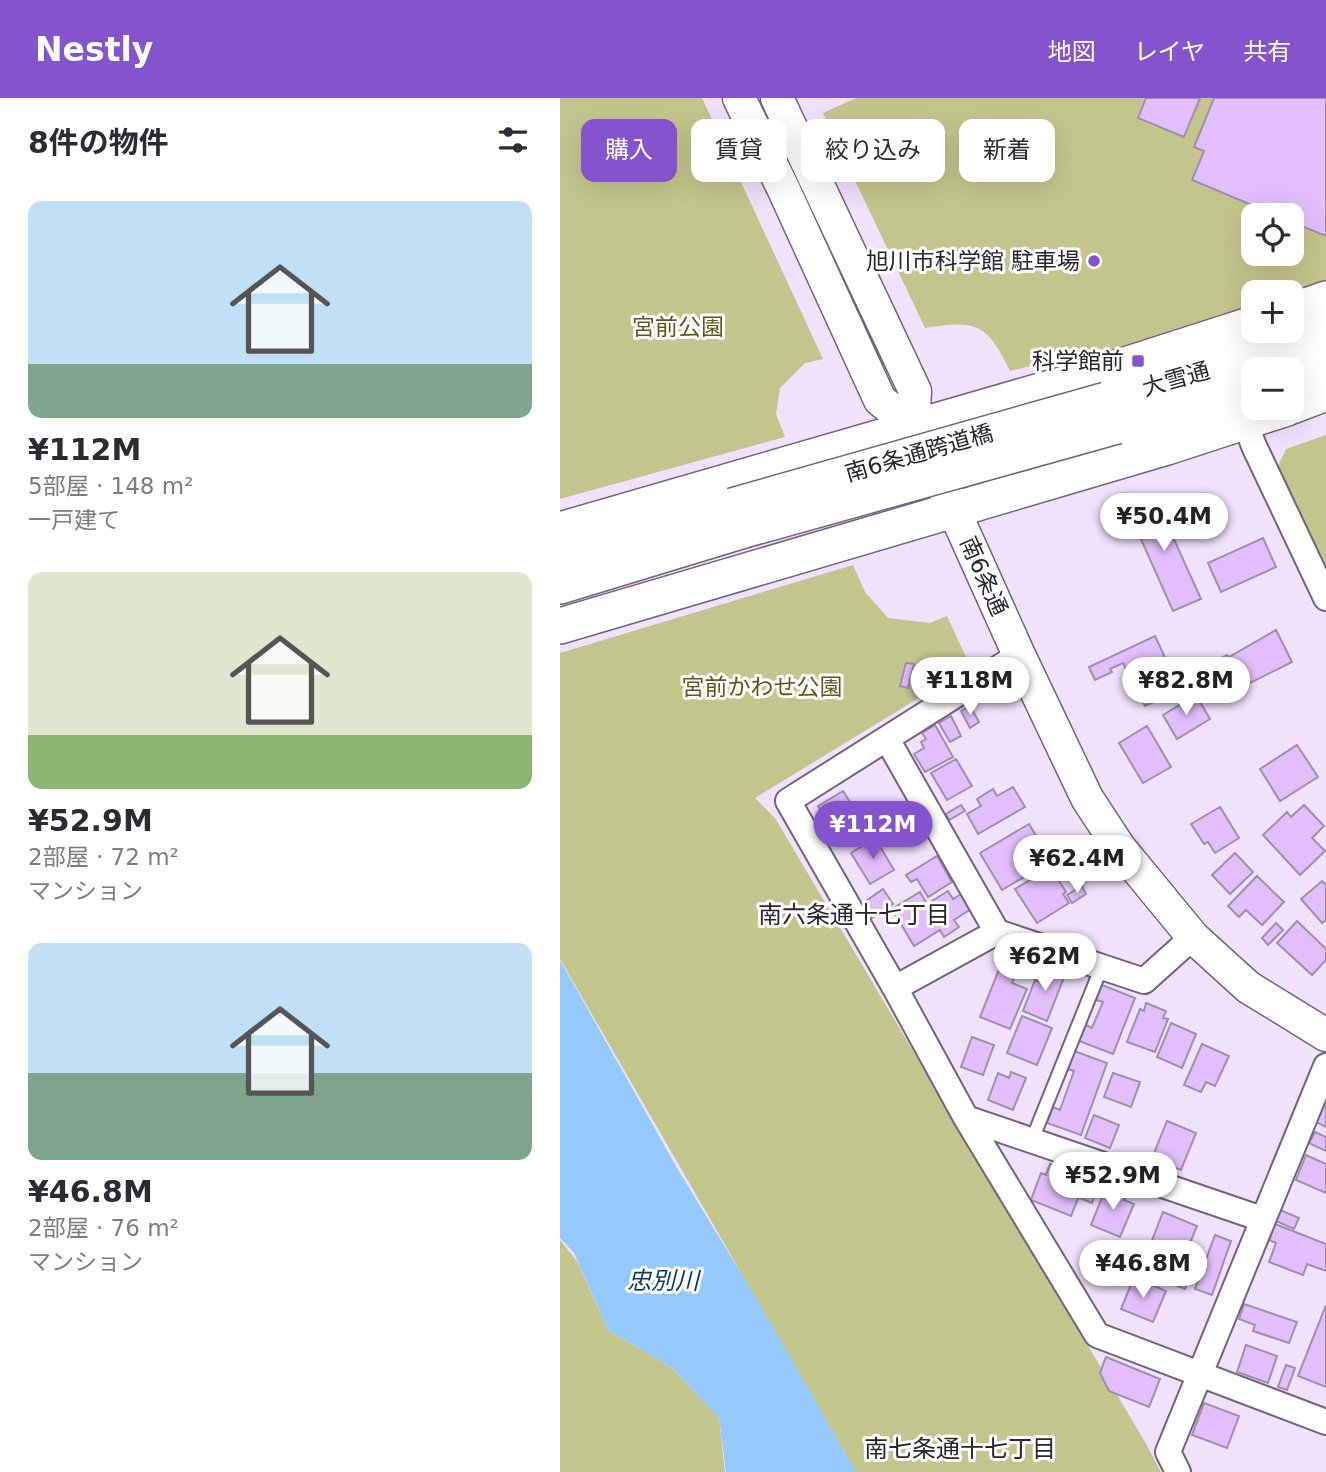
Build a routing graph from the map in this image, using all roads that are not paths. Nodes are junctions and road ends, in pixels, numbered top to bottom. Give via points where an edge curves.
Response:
1 (739, 98) edge
2 (777, 98) edge
3 (1326, 299) edge
4 (1304, 307) edge
5 (1241, 330) edge
6 (1326, 335) edge
7 (1326, 365) edge
8 (1304, 371) edge
9 (1241, 387) edge
10 (1326, 393) edge
11 (1103, 401) junction
12 (1304, 401) edge
13 (1253, 420) edge
14 (1245, 423) junction
15 (913, 426) junction
16 (1118, 462) junction
17 (954, 509) junction
18 (560, 530) edge
19 (628, 551) junction
20 (560, 557) edge
21 (560, 586) edge
22 (1326, 598) edge
23 (560, 626) edge
24 (1019, 655) junction
25 (887, 739) junction
26 (997, 932) junction
27 (1193, 937) junction
28 (1102, 966) junction
29 (895, 988) junction
30 (1326, 1035) edge
31 (1326, 1066) edge
32 (966, 1118) junction
33 (1032, 1140) junction
34 (1262, 1219) junction
35 (1198, 1375) junction
36 (1326, 1422) edge
37 (1178, 1472) edge

1 - 15 street, 南6条通 via 880,400
2 - 15 street, 南6条通 via 915,391
3 - 4 main road
5 - 11 main road
6 - 11 main road, 大雪通
7 - 8 main road
9 - 11 main road, 大雪通
10 - 12 main road
11 - 15 main road via 965,413
11 - 16 main road via 1073,391 1072,405 1085,446
11 - 19 main road, 南6条通跨道橋, bridge
13 - 14 main road
14 - 16 main road
14 - 22 street
15 - 17 street, 南6条通
15 - 18 main road
16 - 17 main road
17 - 23 main road
17 - 24 street, 南6条通
19 - 20 main road
19 - 21 main road
24 - 25 street
24 - 27 street, 南6条通 via 1087,798 1119,847
25 - 26 street
25 - 29 street via 788,801
26 - 28 street
26 - 29 street
27 - 28 street via 1144,981
27 - 30 street, 南6条通 via 1248,987
28 - 33 lane
29 - 32 street
31 - 34 street
32 - 33 street
32 - 35 street via 1097,1335
33 - 34 street
34 - 35 street
35 - 36 street
35 - 37 street via 1168,1452

